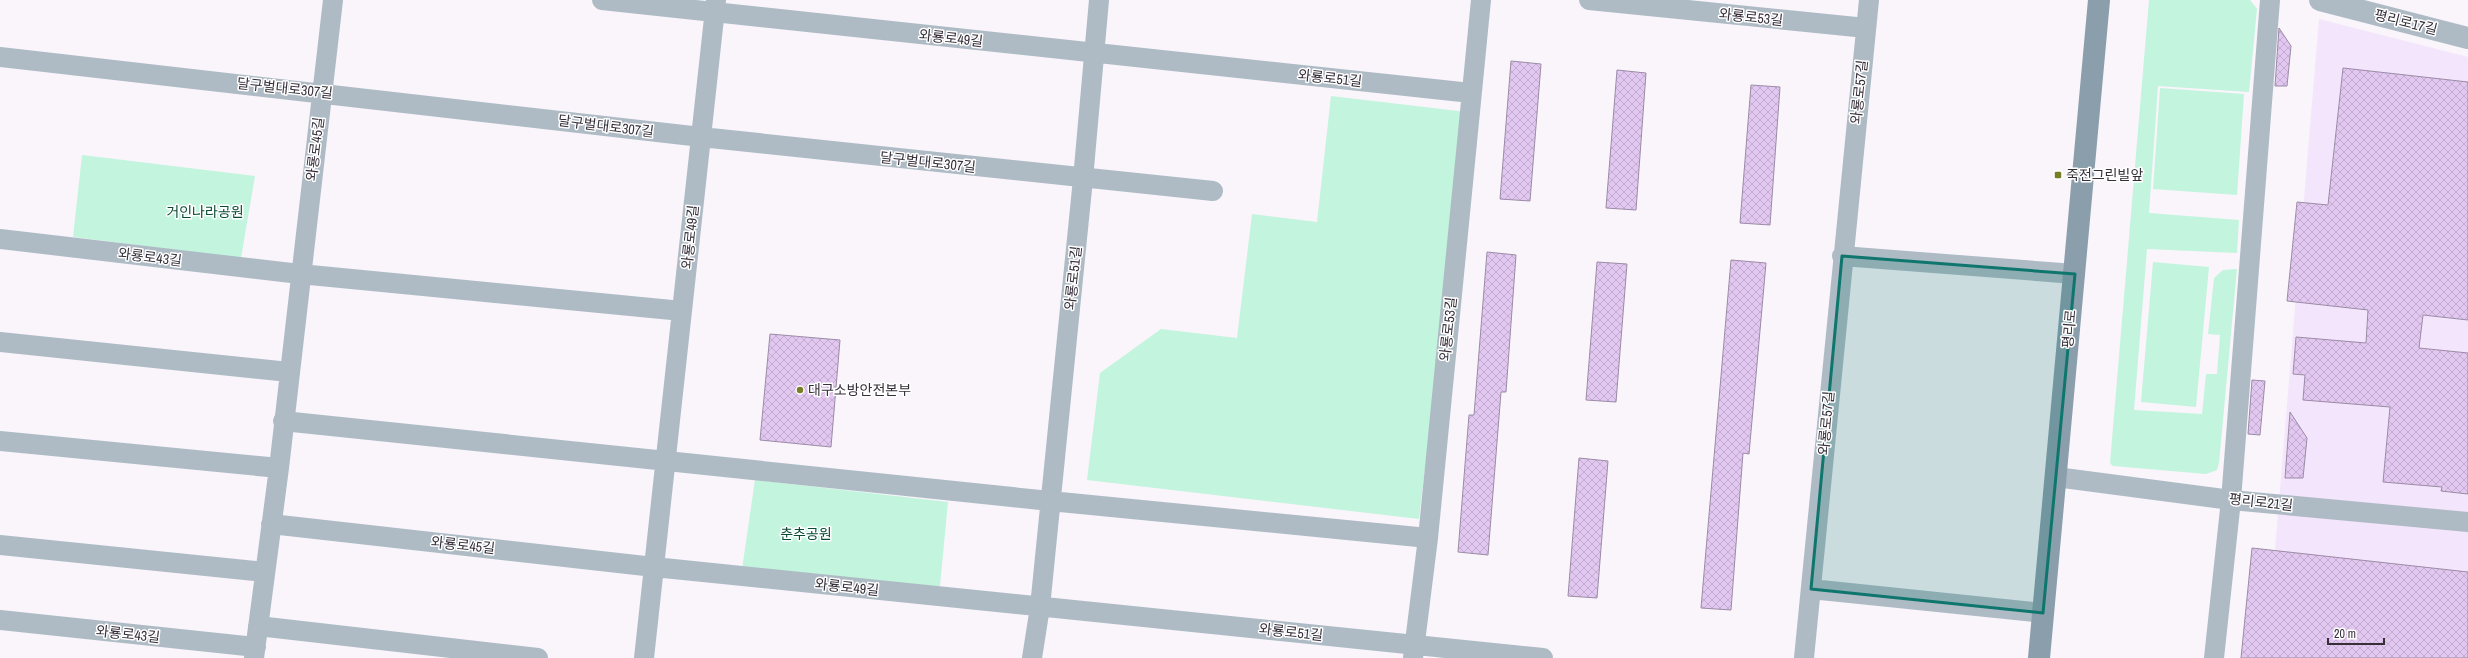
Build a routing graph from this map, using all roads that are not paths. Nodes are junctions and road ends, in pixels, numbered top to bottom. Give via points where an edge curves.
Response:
1 (333, 0) edge
2 (602, 0) edge
3 (1099, 0) edge
4 (1481, 0) edge
5 (1589, 0) edge
6 (1869, 0) edge
7 (2099, 0) edge
8 (2270, 0) edge
9 (2320, 0) edge
10 (715, 6) edge
11 (1866, 28) junction
12 (2468, 38) edge
13 (1093, 54) junction
14 (0, 57) edge
15 (322, 92) junction
16 (1471, 93) junction
17 (701, 137) junction
18 (1083, 179) junction
19 (1213, 191) dead end
20 (0, 239) edge
21 (1842, 256) junction
22 (300, 274) junction
23 (2075, 274) junction
24 (682, 312) junction
25 (0, 342) edge
26 (289, 372) junction
27 (283, 421) junction
28 (0, 441) edge
29 (665, 461) junction
30 (279, 468) junction
31 (2056, 477) junction
32 (2231, 500) junction
33 (1050, 501) junction
34 (2468, 522) edge
35 (271, 524) junction
36 (1428, 538) junction
37 (0, 545) edge
38 (654, 567) junction
39 (265, 572) junction
40 (1810, 589) junction
41 (1040, 607) junction
42 (2043, 613) junction
43 (0, 620) edge
44 (258, 626) junction
45 (1414, 651) edge
46 (255, 653) edge
47 (538, 658) edge
48 (644, 658) edge
49 (1032, 658) edge
50 (1543, 658) edge
51 (1804, 658) edge
52 (2038, 658) edge
53 (2214, 658) edge

1 - 15 street, 와룡로45길
2 - 10 street
3 - 13 street, 와룡로51길
4 - 16 street, 와룡로53길
5 - 11 street, 와룡로53길
6 - 11 street, 와룡로57길
7 - 23 main road, 평리로
8 - 32 street
9 - 12 street, 평리로17길
10 - 13 street, 와룡로49길
10 - 17 street, 와룡로49길
11 - 21 street, 와룡로57길
13 - 16 street, 와룡로51길
13 - 18 street, 와룡로51길
14 - 15 street, 달구벌대로307길
15 - 17 street, 달구벌대로307길
15 - 22 street, 와룡로45길
16 - 36 street, 와룡로53길
17 - 18 street, 달구벌대로307길
17 - 24 street, 와룡로49길
18 - 19 street, 달구벌대로307길
18 - 33 street, 와룡로51길
20 - 22 street, 와룡로43길
21 - 23 street
21 - 40 street, 와룡로57길
22 - 24 street
22 - 26 street, 와룡로45길
23 - 31 main road, 평리로
24 - 29 street, 와룡로49길
25 - 26 street
26 - 27 street, 와룡로45길
27 - 29 street
27 - 30 street, 와룡로45길
28 - 30 street via 59,449
29 - 33 street
29 - 38 street, 와룡로49길
30 - 35 street, 와룡로45길
31 - 32 street, 평리로21길
31 - 42 main road, 평리로
32 - 34 street, 평리로21길
32 - 53 street
33 - 36 street
33 - 41 street, 와룡로51길
35 - 38 street, 와룡로45길
35 - 39 street, 와룡로45길
36 - 45 street, 와룡로53길
37 - 39 street
38 - 41 street, 와룡로49길
38 - 48 street, 와룡로49길
39 - 44 street, 와룡로45길
40 - 42 street
40 - 51 street, 와룡로57길
41 - 45 street, 와룡로51길
41 - 49 street, 와룡로51길
42 - 52 main road, 평리로
43 - 46 street, 와룡로43길
44 - 46 street, 와룡로45길
44 - 47 street
45 - 50 street, 와룡로51길

